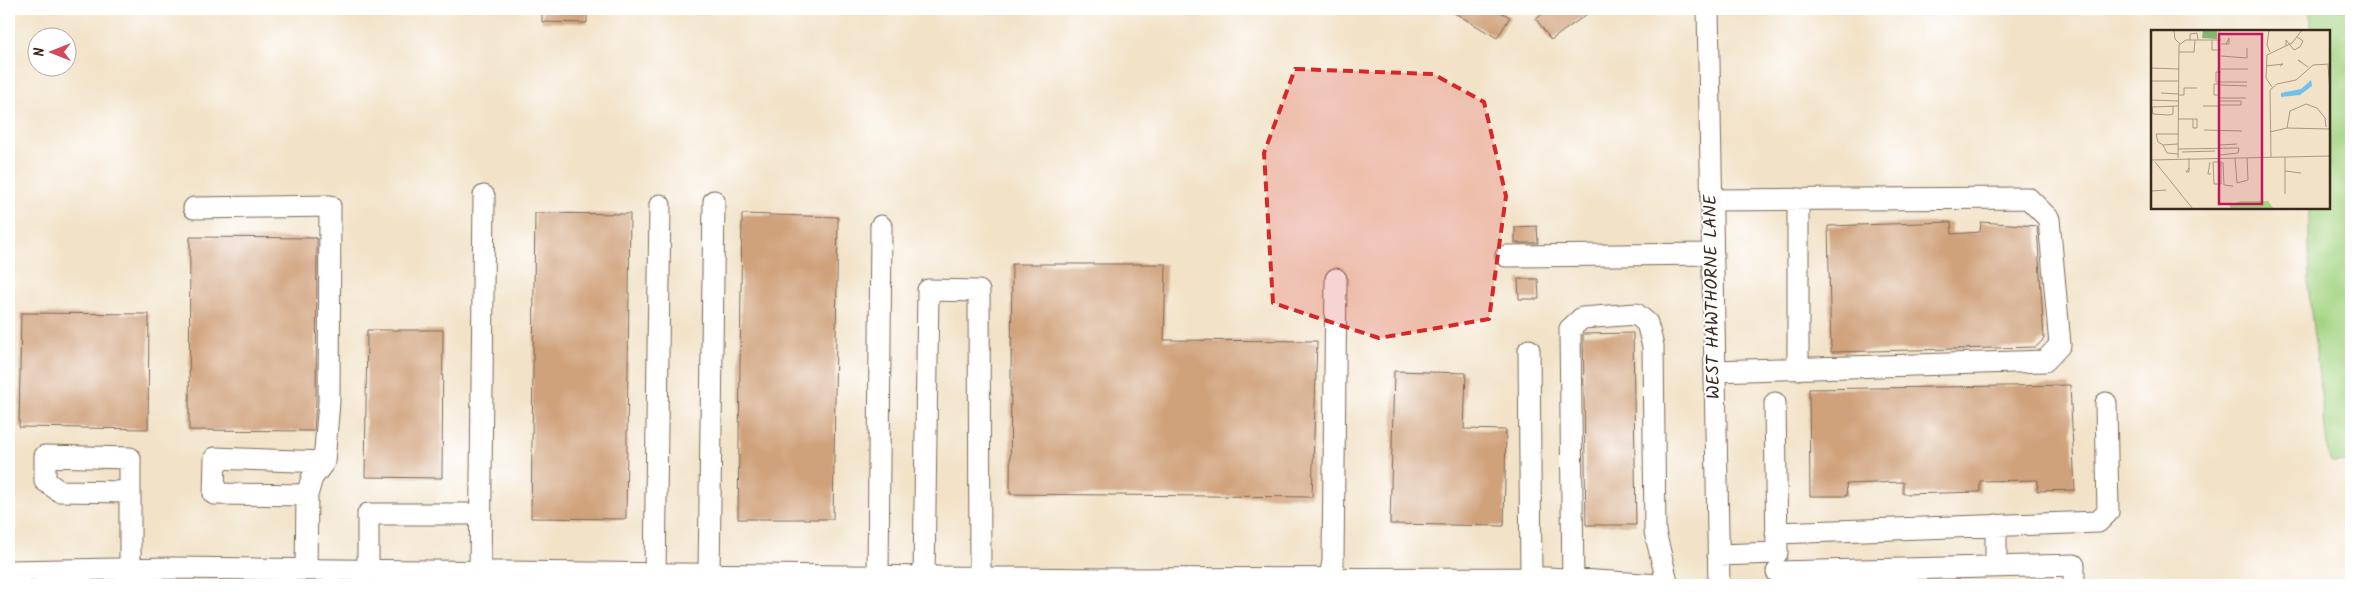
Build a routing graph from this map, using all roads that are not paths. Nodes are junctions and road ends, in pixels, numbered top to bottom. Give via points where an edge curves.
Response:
1 (1708, 9) edge
2 (484, 196) dead end
3 (1798, 199) junction
4 (1712, 200) junction
5 (714, 201) dead end
6 (660, 205) dead end
7 (194, 208) dead end
8 (882, 226) dead end
9 (1712, 254) junction
10 (1506, 256) dead end
11 (1336, 279) dead end
12 (1529, 350) dead end
13 (1798, 369) junction
14 (1715, 371) junction
15 (1775, 403) dead end
16 (2106, 403) dead end
17 (324, 462) junction
18 (130, 492) dead end
19 (307, 495) junction
20 (480, 514) junction
21 (1996, 526) junction
22 (1718, 554) junction
23 (1777, 561) edge
24 (1996, 566) junction
25 (130, 568) junction
26 (306, 570) junction
27 (368, 570) junction
28 (9, 571) edge
29 (480, 572) junction
30 (878, 576) junction
31 (84, 577) edge
32 (214, 577) edge
33 (924, 577) junction
34 (402, 578) edge
35 (659, 578) edge
36 (698, 578) edge
37 (1530, 578) junction
38 (527, 579) edge
39 (991, 580) edge
40 (844, 581) edge
41 (1137, 582) edge
42 (1328, 582) edge
43 (1573, 582) edge
44 (1660, 585) edge
45 (1668, 585) edge
46 (1719, 585) edge
47 (2074, 585) edge

1 - 4 street, WEST HAWTHORNE LANE
2 - 20 street
3 - 4 street
3 - 13 street
3 - 13 street via 2028,198 2049,219 2060,345 2045,361
4 - 9 street, WEST HAWTHORNE LANE
5 - 36 street
6 - 35 street
7 - 17 street via 330,206 329,402
8 - 30 street
9 - 10 street
9 - 14 street, WEST HAWTHORNE LANE
11 - 42 street via 1333,562
12 - 37 street
13 - 14 street
14 - 22 street, WEST HAWTHORNE LANE
15 - 23 street
16 - 21 street via 2108,512 2098,522
17 - 19 street via 312,478
17 - 19 street via 215,458 214,494
18 - 25 street
19 - 26 street
20 - 27 street via 368,514
20 - 29 street
21 - 23 street
21 - 24 street
22 - 23 street
22 - 46 street, WEST HAWTHORNE LANE
23 - 24 street
24 - 47 street via 2074,565
25 - 31 street
25 - 32 street
26 - 27 street
26 - 32 street
27 - 34 street
28 - 31 street
29 - 34 street
29 - 38 street
30 - 33 street
30 - 40 street
33 - 39 street
33 - 39 street via 928,290 979,291
35 - 36 street
35 - 38 street
36 - 40 street
37 - 42 street
37 - 43 street
39 - 41 street
41 - 42 street
43 - 44 street
43 - 45 street via 1570,329 1582,318 1636,314 1647,323 1653,346 1655,532

